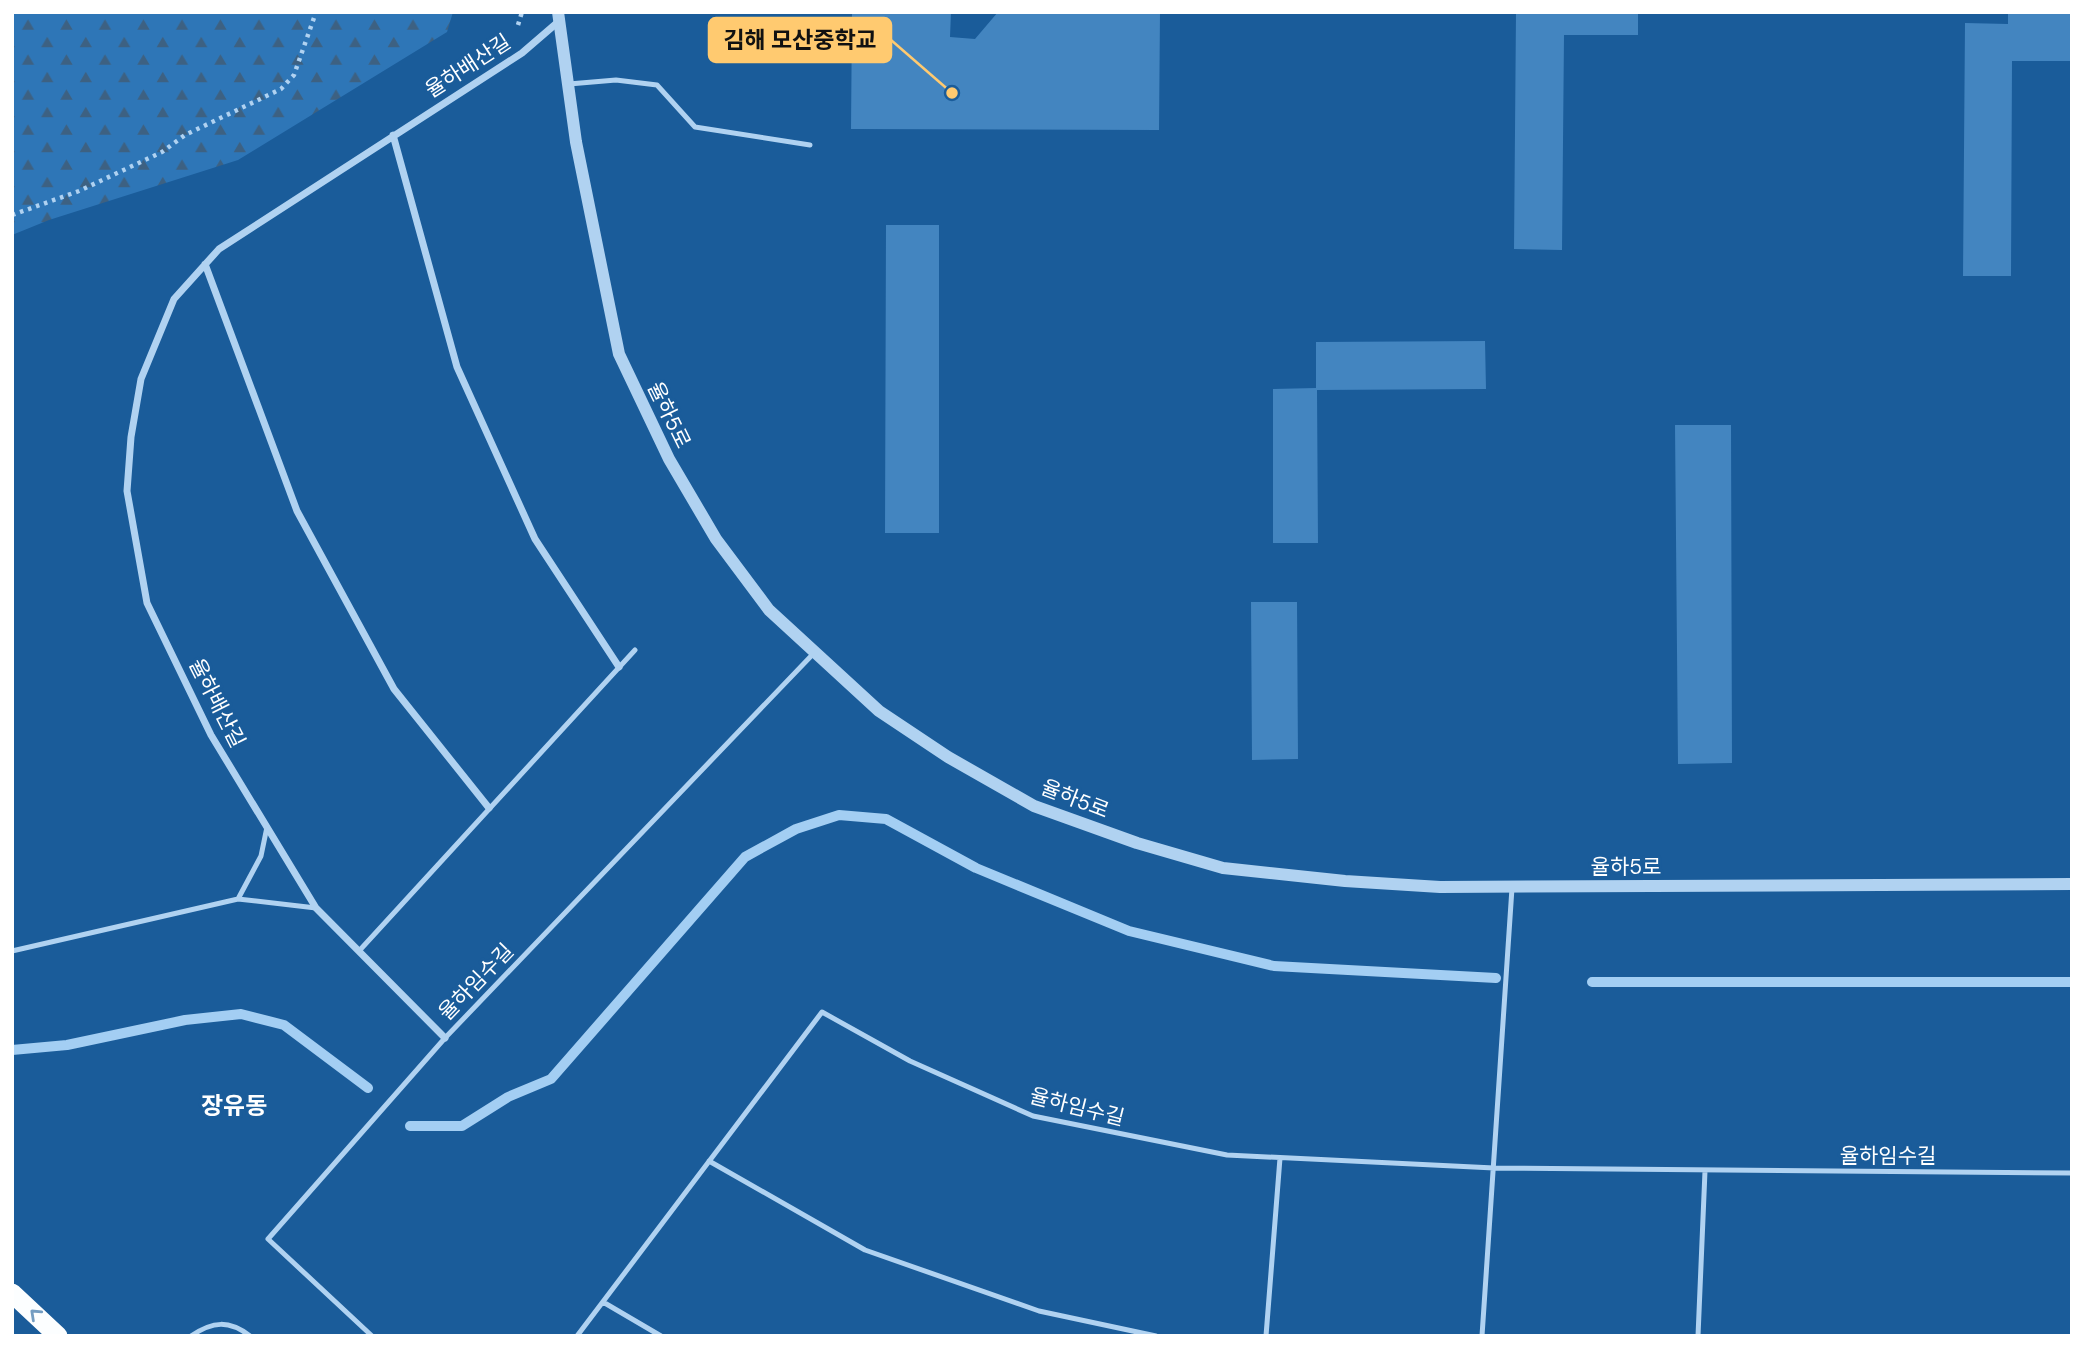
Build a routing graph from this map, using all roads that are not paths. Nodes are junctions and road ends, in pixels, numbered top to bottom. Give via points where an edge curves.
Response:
1 (558, 17) edge
2 (566, 85) junction
3 (393, 135) junction
4 (810, 145) dead end
5 (205, 264) junction
6 (635, 650) dead end
7 (814, 653) junction
8 (619, 667) junction
9 (489, 808) junction
10 (267, 827) junction
11 (2072, 884) edge
12 (1513, 885) junction
13 (238, 899) junction
14 (316, 908) junction
15 (12, 950) edge
16 (359, 951) junction
17 (444, 1038) junction
18 (1280, 1158) junction
19 (709, 1161) junction
20 (1494, 1168) junction
21 (1705, 1171) junction
22 (2072, 1173) edge
23 (12, 1293) edge
24 (603, 1302) junction
25 (58, 1336) edge
26 (191, 1336) edge
27 (250, 1336) edge
28 (372, 1336) edge
29 (577, 1336) edge
30 (661, 1336) edge
31 (1156, 1336) edge
32 (1266, 1336) edge
33 (1482, 1336) edge
34 (1698, 1336) edge

1 - 2 street, 율하5로
1 - 3 street, 율하배산길 via 522,53
2 - 4 lane via 616,80 657,85 695,127
2 - 7 street, 율하5로 via 619,354 669,459 716,539 769,610
3 - 5 street, 율하배산길 via 219,249
3 - 8 street via 457,366 535,539
5 - 9 street via 298,511 394,689
5 - 10 street, 율하배산길 via 174,299 141,379 127,491 147,603 211,735
6 - 8 lane
7 - 12 street, 율하5로 via 879,711 948,757 1034,806 1138,844 1236,869 1426,886
7 - 17 lane, 율하임수길
8 - 9 lane
9 - 16 lane
10 - 13 lane via 261,856
10 - 14 street, 율하배산길
11 - 12 street, 율하5로
12 - 20 lane
13 - 14 lane
13 - 15 lane
14 - 16 street, 율하배산길
16 - 17 street, 율하배산길
17 - 28 lane, 율하임수길 via 268,1239
18 - 19 lane, 율하임수길 via 1227,1155 1034,1116 910,1061 822,1012
18 - 20 lane, 율하임수길
18 - 32 lane
19 - 24 lane, 율하임수길
19 - 31 lane via 864,1250 1039,1311
20 - 21 lane, 율하임수길
20 - 33 lane
21 - 22 lane, 율하임수길
21 - 34 lane
25 -> 23 highway
24 - 29 lane, 율하임수길
24 - 30 lane
26 - 27 lane via 208,1324 233,1324

